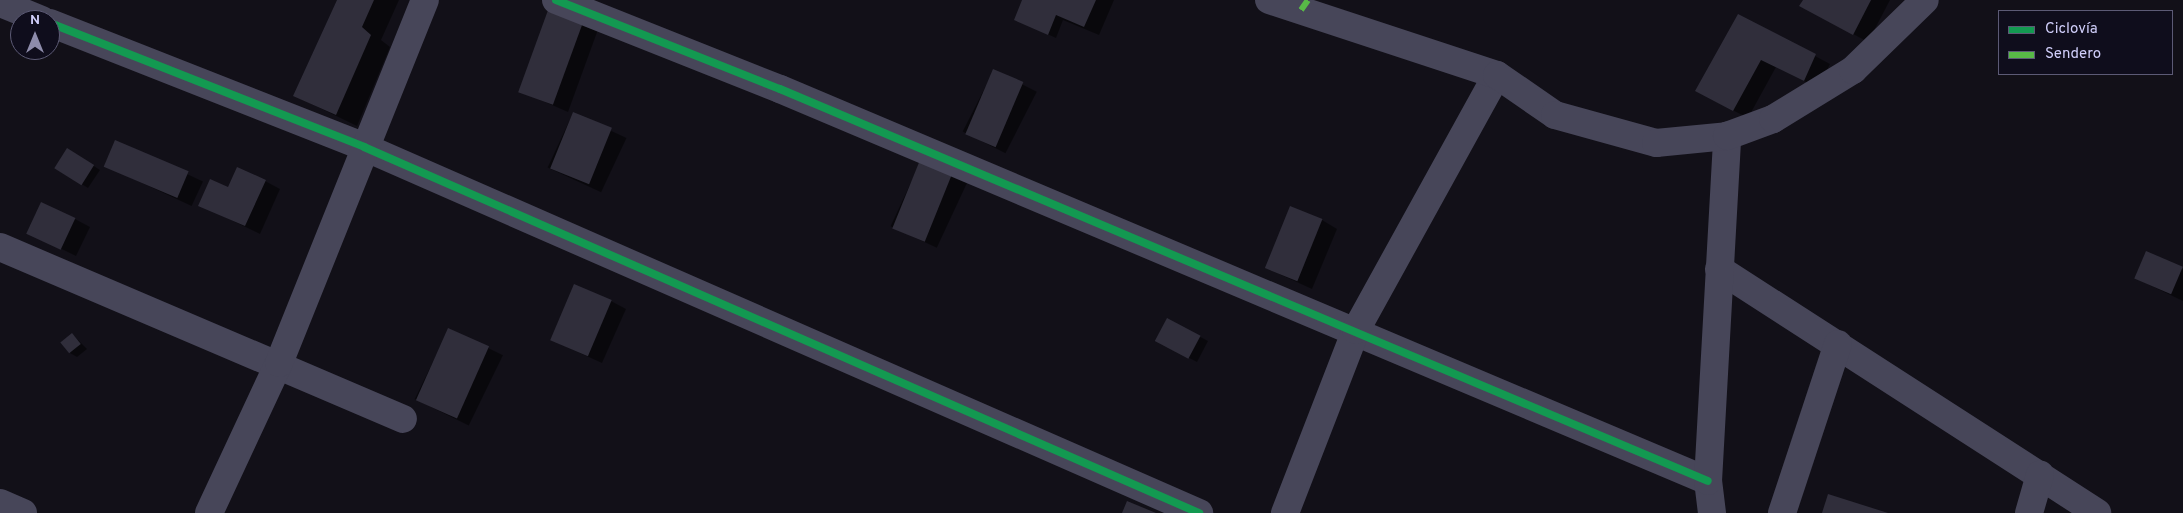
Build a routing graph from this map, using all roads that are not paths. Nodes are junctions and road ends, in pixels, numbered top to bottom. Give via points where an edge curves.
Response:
1 (425, 0) edge
2 (556, 0) edge
3 (1269, 0) edge
4 (1925, 0) edge
5 (0, 3) edge
6 (17, 10) edge
7 (60, 27) edge
8 (1497, 75) junction
9 (1728, 136) junction
10 (364, 147) junction
11 (0, 247) edge
12 (1719, 269) junction
13 (1356, 330) junction
14 (1838, 344) junction
15 (279, 363) junction
16 (403, 419) dead end
17 (2040, 474) junction
18 (1708, 481) junction
19 (0, 503) edge
20 (22, 513) edge
21 (209, 513) edge
22 (1198, 513) edge
23 (1285, 513) edge
24 (1712, 513) edge
25 (1782, 513) edge
26 (2029, 513) edge
27 (2097, 513) edge

1 - 10 street
2 - 13 street
3 - 8 street
4 - 9 street via 1852,70 1773,119
5 - 6 street
7 - 10 street
8 - 9 street via 1556,115 1656,143
8 - 13 street
9 - 12 street
10 - 15 street
10 - 22 street
11 - 15 street
12 - 14 street
12 - 18 street
13 - 18 street
13 - 23 street
14 - 17 street
14 - 25 street
15 - 16 street
15 - 21 street
17 - 26 street
17 - 27 street
18 - 24 street
19 - 20 street

